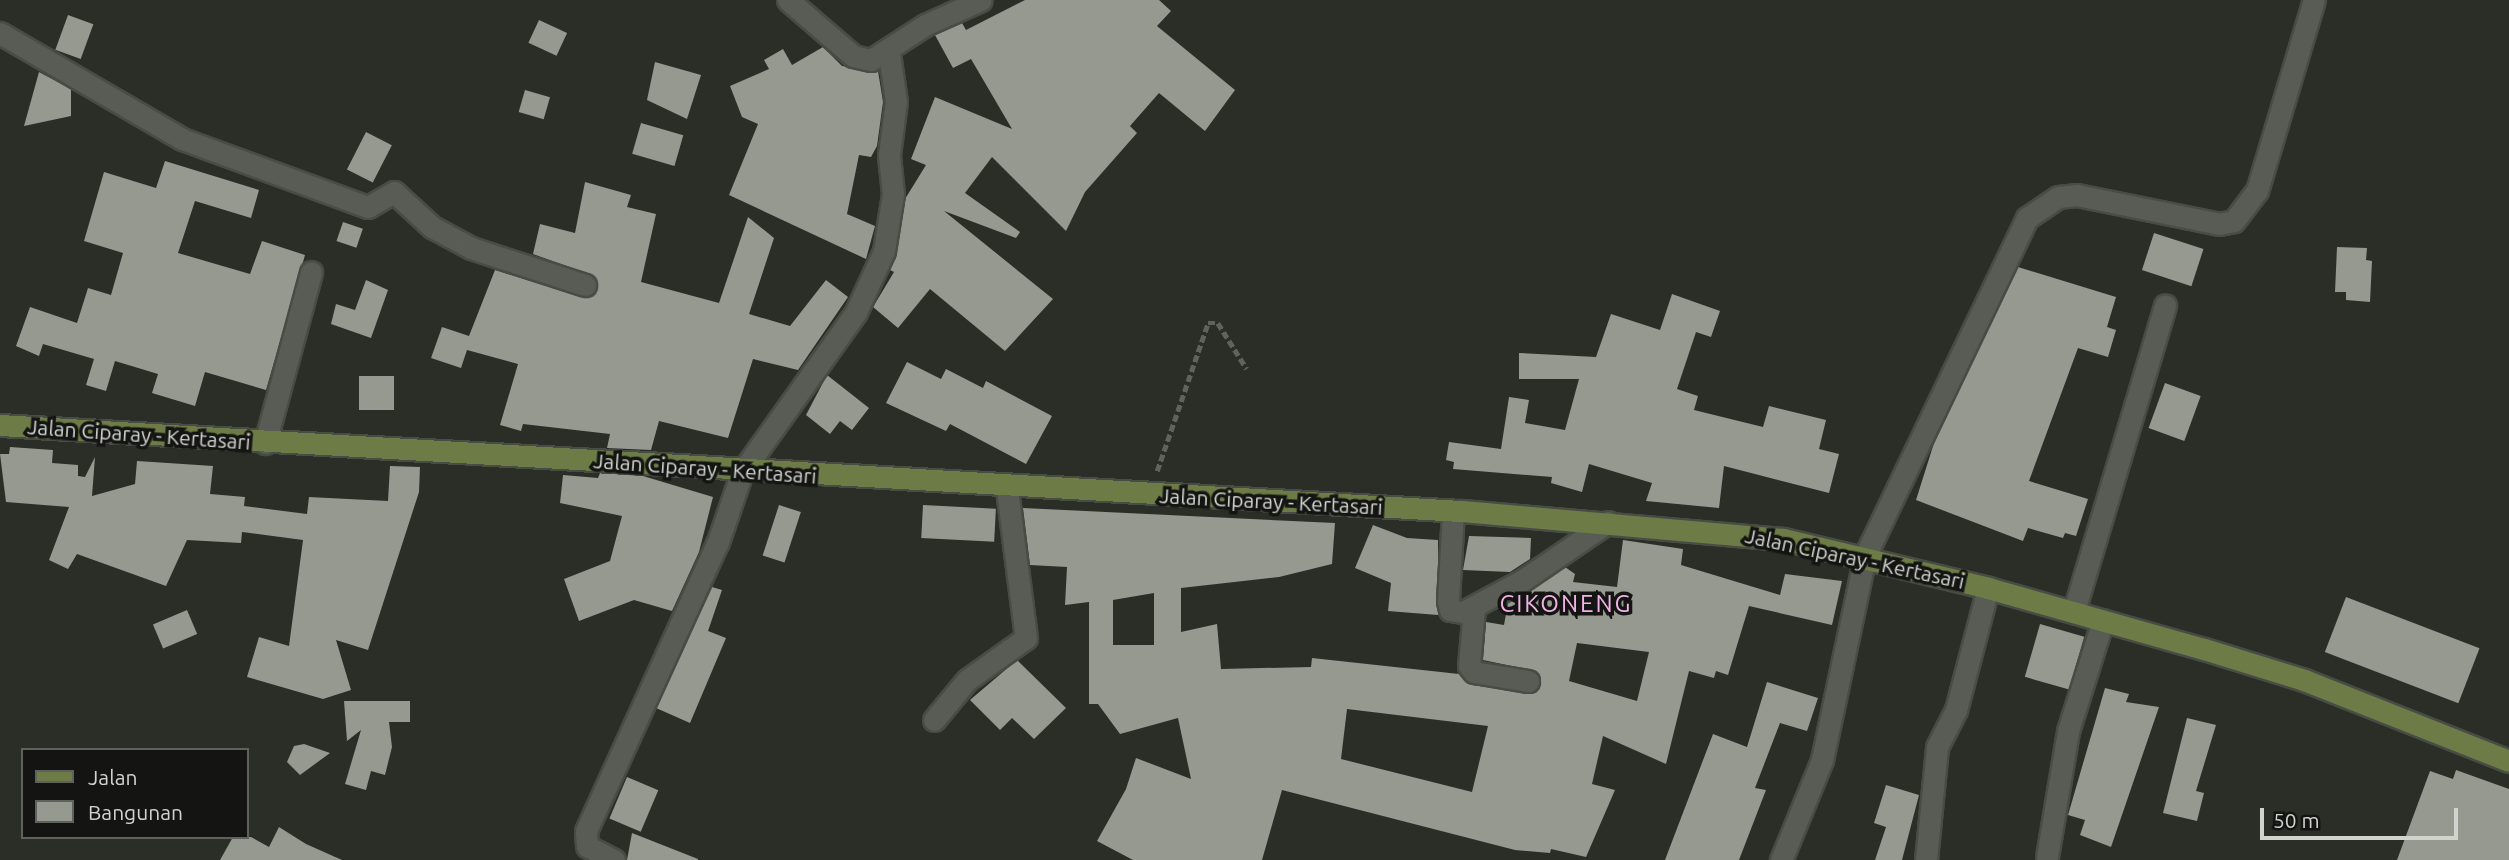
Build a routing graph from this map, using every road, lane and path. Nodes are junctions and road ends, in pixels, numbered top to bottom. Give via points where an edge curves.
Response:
1 (788, 0) edge
2 (981, 0) edge
3 (2314, 0) edge
4 (0, 33) edge
5 (889, 53) junction
6 (311, 272) dead end
7 (585, 285) dead end
8 (2165, 305) dead end
9 (1247, 369) dead end
10 (0, 425) edge
11 (265, 443) junction
12 (742, 472) junction
13 (1007, 489) junction
14 (1149, 495) junction
15 (1453, 511) junction
16 (1608, 522) junction
17 (1865, 556) junction
18 (1988, 588) junction
19 (1474, 608) junction
20 (2074, 611) junction
21 (2103, 620) junction
22 (1528, 681) dead end
23 (934, 720) dead end
24 (2509, 761) edge
25 (2047, 857) dead end
26 (614, 860) edge
27 (1781, 860) edge
28 (1926, 860) edge

1 - 5 street via 853,56 871,60
2 - 5 street via 925,25
3 - 17 street via 2257,191 2234,221 2219,224 2077,195 2049,201 2026,218
4 - 7 street via 182,139 368,206 394,192 432,227 471,248
5 - 12 street via 896,102 889,155 893,194 876,275
6 - 11 street
8 - 20 street
9 - 14 path via 1219,323 1208,323
10 - 11 main road, Jalan Ciparay - Kertasari
11 - 12 main road, Jalan Ciparay - Kertasari via 467,449
12 - 13 main road, Jalan Ciparay - Kertasari
12 - 26 street via 718,542 586,831 586,846
13 - 14 main road, Jalan Ciparay - Kertasari
13 - 23 street via 1026,639 967,680
14 - 15 main road, Jalan Ciparay - Kertasari
15 - 16 main road, Jalan Ciparay - Kertasari
15 - 19 street via 1448,601 1451,610
16 - 17 main road, Jalan Ciparay - Kertasari via 1783,539
16 - 19 street
17 - 18 main road, Jalan Ciparay - Kertasari
17 - 27 street via 1822,760
18 - 20 main road, Jalan Ciparay - Kertasari
18 - 28 street via 1956,710 1937,747
19 - 22 street via 1469,666 1474,672
20 - 21 main road, Jalan Ciparay - Kertasari
21 - 24 main road, Jalan Ciparay - Kertasari via 2304,680
21 - 25 street via 2068,731

